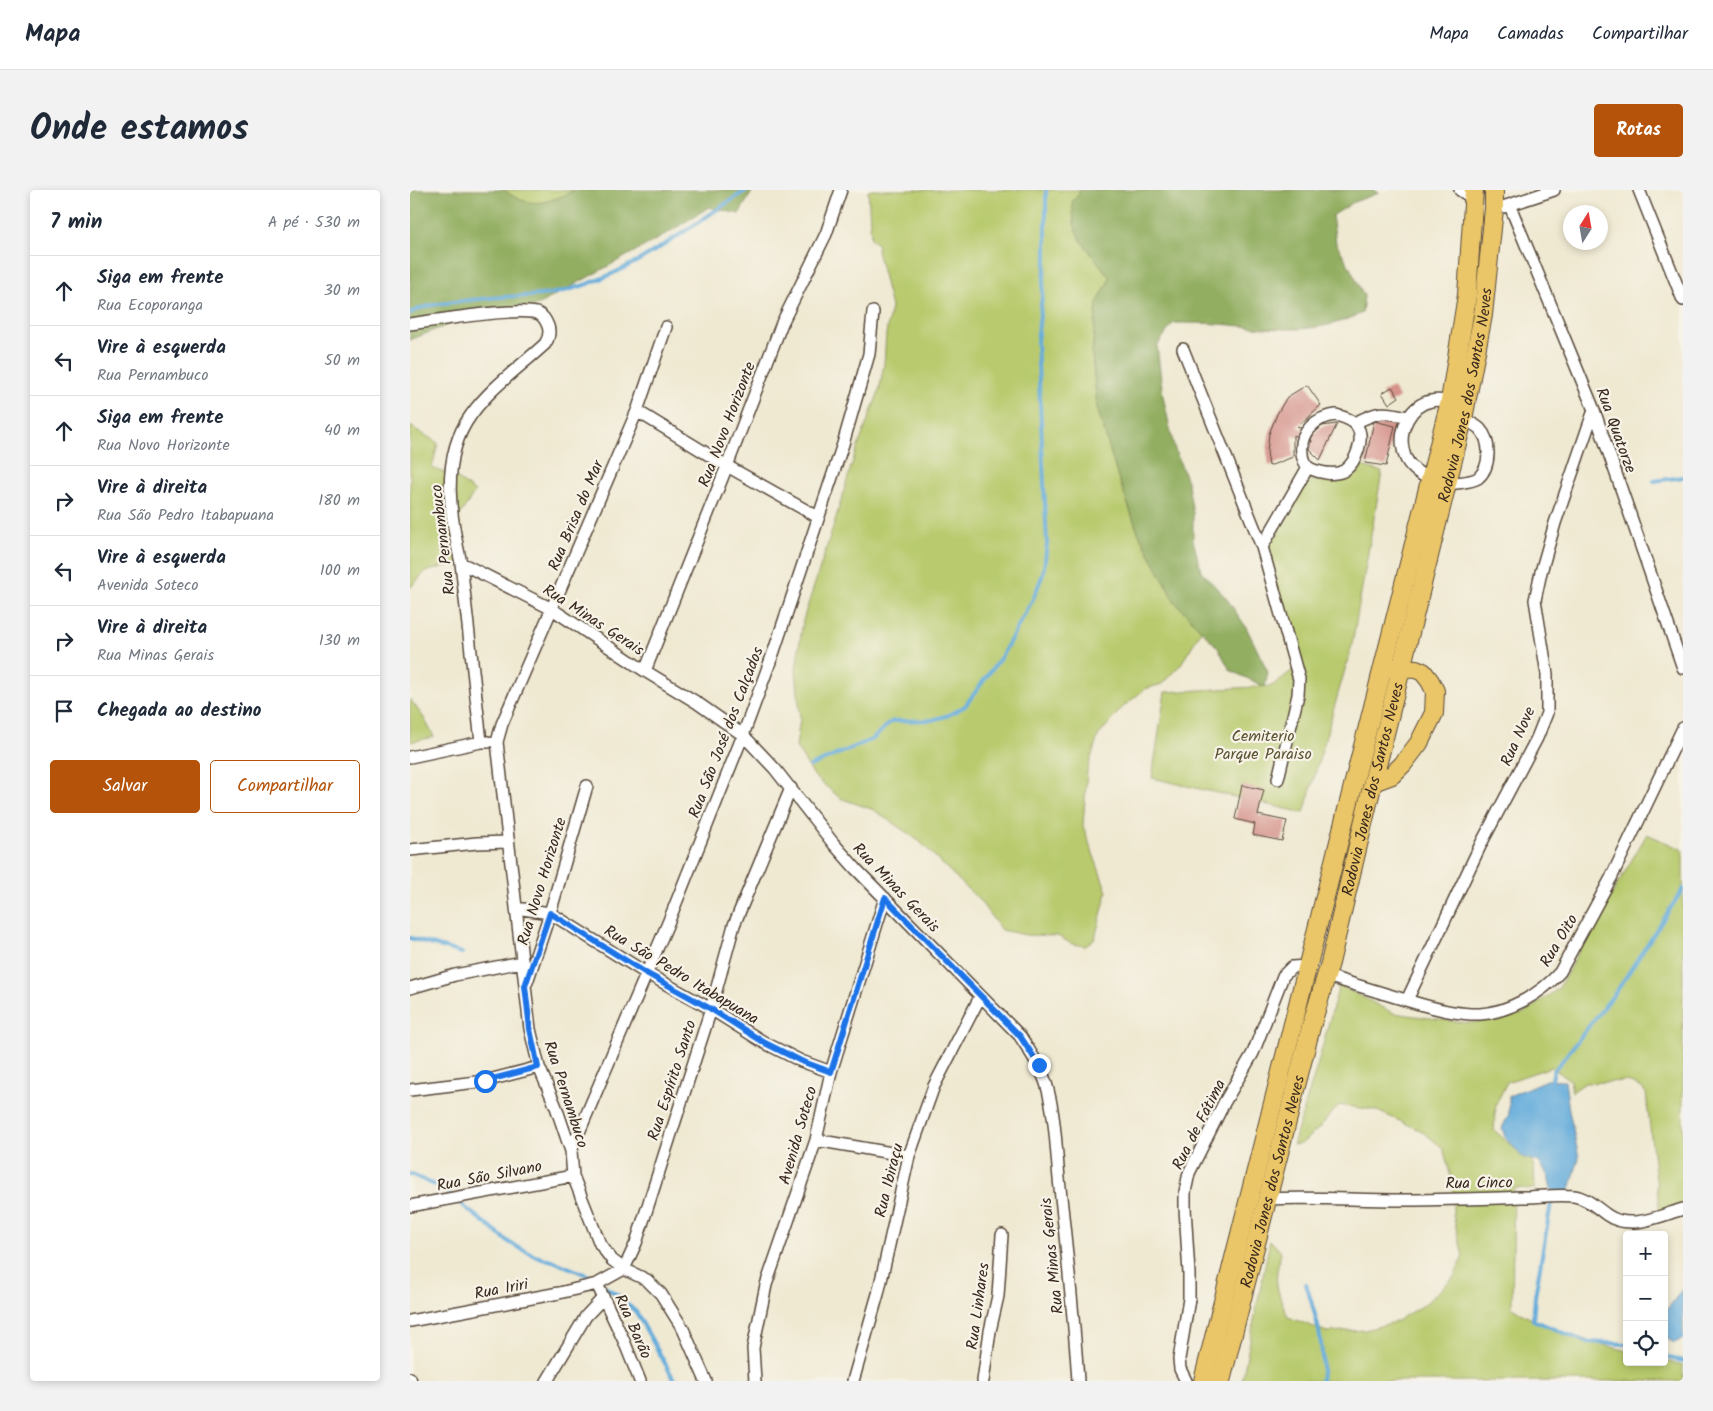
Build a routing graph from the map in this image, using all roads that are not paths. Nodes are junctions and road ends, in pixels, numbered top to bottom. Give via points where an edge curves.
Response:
1 (841, 190) edge
2 (1494, 190) edge
3 (1554, 190) edge
4 (1639, 190) edge
5 (1469, 193) edge
6 (1502, 207) junction
7 (1683, 300) edge
8 (873, 312) dead end
9 (410, 324) edge
10 (666, 327) dead end
11 (1183, 349) dead end
12 (1450, 400) junction
13 (1594, 410) junction
14 (637, 411) junction
15 (1408, 416) junction
16 (1463, 419) junction
17 (1355, 423) junction
18 (728, 466) junction
19 (1308, 467) junction
20 (1429, 480) junction
21 (1448, 484) junction
22 (818, 517) junction
23 (1262, 547) junction
24 (461, 563) junction
25 (552, 609) junction
26 (1402, 667) junction
27 (1382, 668) junction
28 (1683, 668) edge
29 (645, 671) junction
30 (1683, 728) edge
31 (743, 735) junction
32 (481, 742) junction
33 (498, 742) junction
34 (410, 757) edge
35 (1278, 779) dead end
36 (1373, 782) junction
37 (587, 786) dead end
38 (792, 788) junction
39 (508, 842) junction
40 (410, 850) edge
41 (885, 898) junction
42 (516, 908) junction
43 (550, 913) junction
44 (522, 962) junction
45 (1307, 966) junction
46 (646, 973) junction
47 (1327, 976) junction
48 (525, 986) junction
49 (410, 988) edge
50 (980, 997) junction
51 (1407, 1000) junction
52 (711, 1009) junction
53 (538, 1067) junction
54 (831, 1072) junction
55 (410, 1090) edge
56 (816, 1140) junction
57 (571, 1151) junction
58 (909, 1156) junction
59 (573, 1176) junction
60 (1267, 1199) junction
61 (410, 1206) edge
62 (1683, 1209) edge
63 (1002, 1235) dead end
64 (624, 1269) junction
65 (597, 1284) junction
66 (603, 1298) junction
67 (410, 1321) edge
68 (546, 1381) edge
69 (640, 1381) edge
70 (706, 1381) edge
71 (755, 1381) edge
72 (853, 1381) edge
73 (983, 1381) edge
74 (1078, 1381) edge
75 (1186, 1381) edge
76 (1203, 1381) edge
77 (1220, 1381) edge

1 - 18 street, Rua Novo Horizonte via 826,234 782,323
2 - 6 main road, Rodovia Jones dos Santos Neves
3 - 6 street
4 - 7 street
5 - 12 main road, Rodovia Jones dos Santos Neves via 1467,295
6 - 13 street, Rua Quatorze
6 - 16 main road, Rodovia Jones dos Santos Neves
8 - 22 street, Rua São José dos Calçados via 869,354 844,444
9 - 24 street, Rua Pernambuco via 535,312 544,317 548,327 548,340 486,397 471,415 456,444 450,482
10 - 14 street, Rua Brisa do Mar
11 - 23 street
12 - 15 street via 1430,401
12 - 20 main road, Rodovia Jones dos Santos Neves
13 - 28 street, Rua Quatorze
13 - 51 street, Rua Nove via 1555,524 1536,594 1537,620 1547,674 1547,713
14 - 18 street
14 - 25 street, Rua Brisa do Mar
15 - 17 street via 1379,412
15 - 20 street via 1403,450 1409,462
16 - 21 main road, Rodovia Jones dos Santos Neves
16 - 21 street via 1479,428 1485,436 1487,462 1481,475 1474,480
17 - 19 street via 1359,429 1359,443 1349,467 1331,474
17 - 19 street via 1336,415 1322,417 1311,426 1301,443
18 - 22 street
18 - 29 street, Rua Novo Horizonte
19 - 23 street
20 - 21 street
20 - 27 main road, Rodovia Jones dos Santos Neves
21 - 26 main road, Rodovia Jones dos Santos Neves
22 - 31 street, Rua São José dos Calçados
23 - 35 street via 1299,679
24 - 25 street, Rua Minas Gerais
24 - 32 street, Rua Pernambuco
25 - 29 street, Rua Minas Gerais
25 - 33 street, Rua Brisa do Mar via 502,724
26 - 27 main road
26 - 36 main road, Rodovia Jones dos Santos Neves
26 - 36 main road via 1423,672 1430,681 1435,692 1434,713 1419,743 1403,764 1392,774
27 - 45 main road, Rodovia Jones dos Santos Neves
29 - 31 street, Rua Minas Gerais
30 - 51 street, Rua Oito via 1611,878 1552,981 1501,1011 1479,1014
31 - 38 street, Rua Minas Gerais
31 - 46 street, Rua São José dos Calçados
32 - 33 street
32 - 34 street
33 - 39 street, Rua Pernambuco
36 - 47 main road, Rodovia Jones dos Santos Neves
37 - 43 street, Rua Novo Horizonte
38 - 41 street, Rua Minas Gerais via 834,843
38 - 52 street, Rua Espírito Santo via 734,925
39 - 40 street
39 - 42 street, Rua Pernambuco
41 - 50 street, Rua Minas Gerais
41 - 54 street, Avenida Soteco
42 - 43 street, Rua São Pedro Itabapuana
42 - 44 street, Rua Pernambuco
43 - 46 street, Rua São Pedro Itabapuana
43 - 48 street, Rua Novo Horizonte
44 - 48 street, Rua Pernambuco
44 - 49 street via 455,974
45 - 75 street, Rua de Fátima via 1292,967 1284,976 1253,1053 1189,1173 1185,1192 1189,1299 1178,1359
45 - 76 main road, Rodovia Jones dos Santos Neves
46 - 52 street, Rua São Pedro Itabapuana
46 - 57 street, Rua São José dos Calçados
47 - 51 street, Rua Oito
47 - 60 main road, Rodovia Jones dos Santos Neves
48 - 53 street, Rua Pernambuco
50 - 58 street, Rua Ibiraçu via 934,1086
50 - 74 street, Rua Minas Gerais via 1020,1036 1039,1065 1046,1085 1070,1275
52 - 54 street, Rua São Pedro Itabapuana via 783,1053
52 - 64 street, Rua Espírito Santo via 636,1243
53 - 55 street via 485,1081
53 - 57 street, Rua Pernambuco
54 - 56 street, Avenida Soteco
56 - 58 street
56 - 71 street, Avenida Soteco via 766,1285 753,1348
57 - 59 street, Rua Pernambuco
58 - 72 street, Rua Ibiraçu via 878,1294
59 - 61 street, Rua São Silvano
59 - 64 street, Rua Pernambuco via 600,1244
60 - 62 street, Rua Cinco via 1575,1196 1609,1216 1628,1222 1641,1222
60 - 77 main road, Rodovia Jones dos Santos Neves
63 - 73 street, Rua Linhares via 998,1296
64 - 65 street
64 - 70 street, Rua Pernambuco via 647,1280 666,1300
65 - 66 street, Rua Barão
65 - 67 street, Rua Iriri
66 - 68 street via 586,1316
66 - 69 street, Rua Barão

